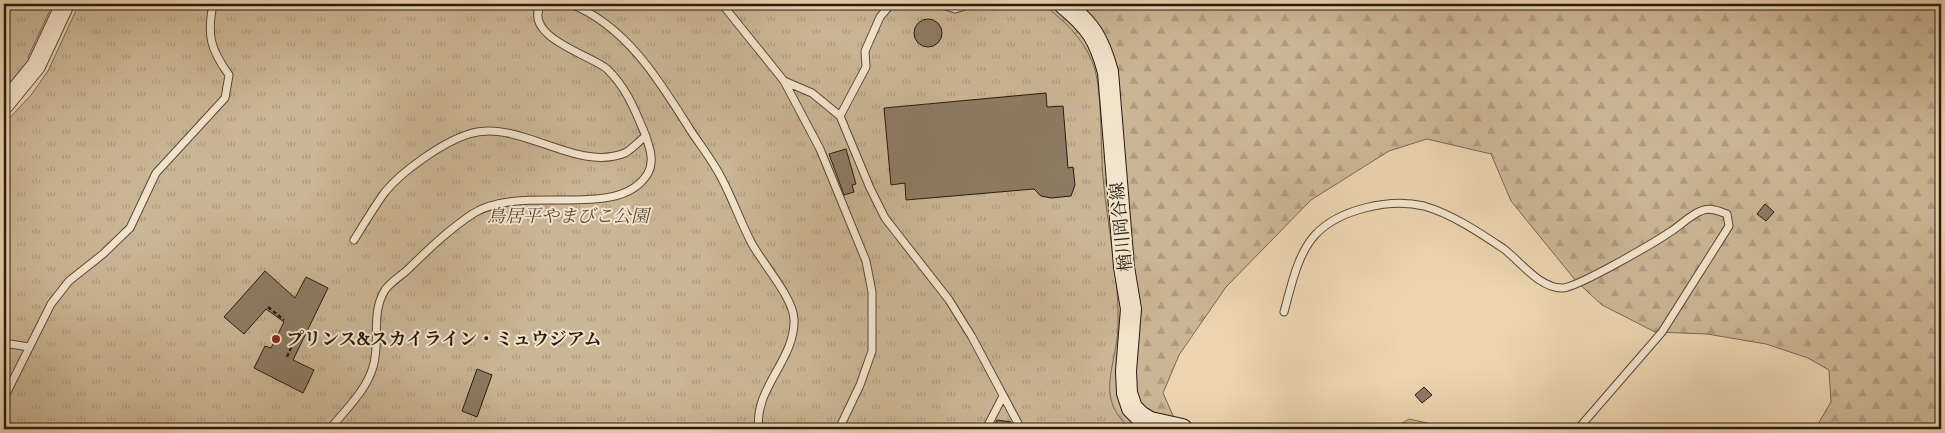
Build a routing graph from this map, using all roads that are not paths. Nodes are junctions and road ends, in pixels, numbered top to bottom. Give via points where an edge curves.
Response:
1 (66, 4) edge
2 (213, 4) edge
3 (541, 4) edge
4 (571, 4) edge
5 (722, 4) edge
6 (891, 4) edge
7 (940, 4) edge
8 (964, 4) edge
9 (1064, 4) edge
10 (784, 81) junction
11 (4, 105) edge
12 (840, 116) junction
13 (646, 136) junction
14 (354, 240) dead end
15 (1284, 312) dead end
16 (4, 343) edge
17 (29, 347) junction
18 (4, 398) edge
19 (1002, 398) junction
20 (330, 429) edge
21 (760, 429) edge
22 (838, 429) edge
23 (986, 429) edge
24 (1021, 429) edge
25 (1182, 429) edge
26 (1578, 429) edge

1 - 11 street via 36,66
2 - 17 lane via 208,29 217,58 229,75 225,98 156,173 130,228 69,281 57,296
3 - 13 lane via 538,17 545,31 556,41 606,68 631,98
4 - 21 lane via 604,22 642,59 721,178 752,244 791,302 793,335 759,408
5 - 10 lane
6 - 12 lane via 880,17 865,51 866,67
7 - 8 lane via 955,9
9 - 25 main road, 楢川岡谷線 via 1082,19 1100,44 1108,72 1120,230 1131,309 1126,371 1128,400 1140,416 1150,422
10 - 12 lane via 812,93
10 - 22 lane via 839,194 866,261 872,292 872,351 860,385
12 - 19 lane via 885,218 949,300 972,337
13 - 14 lane via 626,152 605,158 546,145 517,134 489,131 469,134 441,147 404,174 386,191
13 - 20 lane via 652,153 649,172 635,190 598,200 500,202 474,214 428,250 386,289 377,311 374,366 367,382
15 - 26 lane via 1298,263 1314,236 1330,221 1356,211 1392,204 1424,206 1461,222 1504,250 1542,282 1564,288 1669,233 1701,211 1714,209 1727,214 1729,226 1722,239 1662,332
16 - 17 lane
17 - 18 lane
19 - 23 lane
19 - 24 lane

